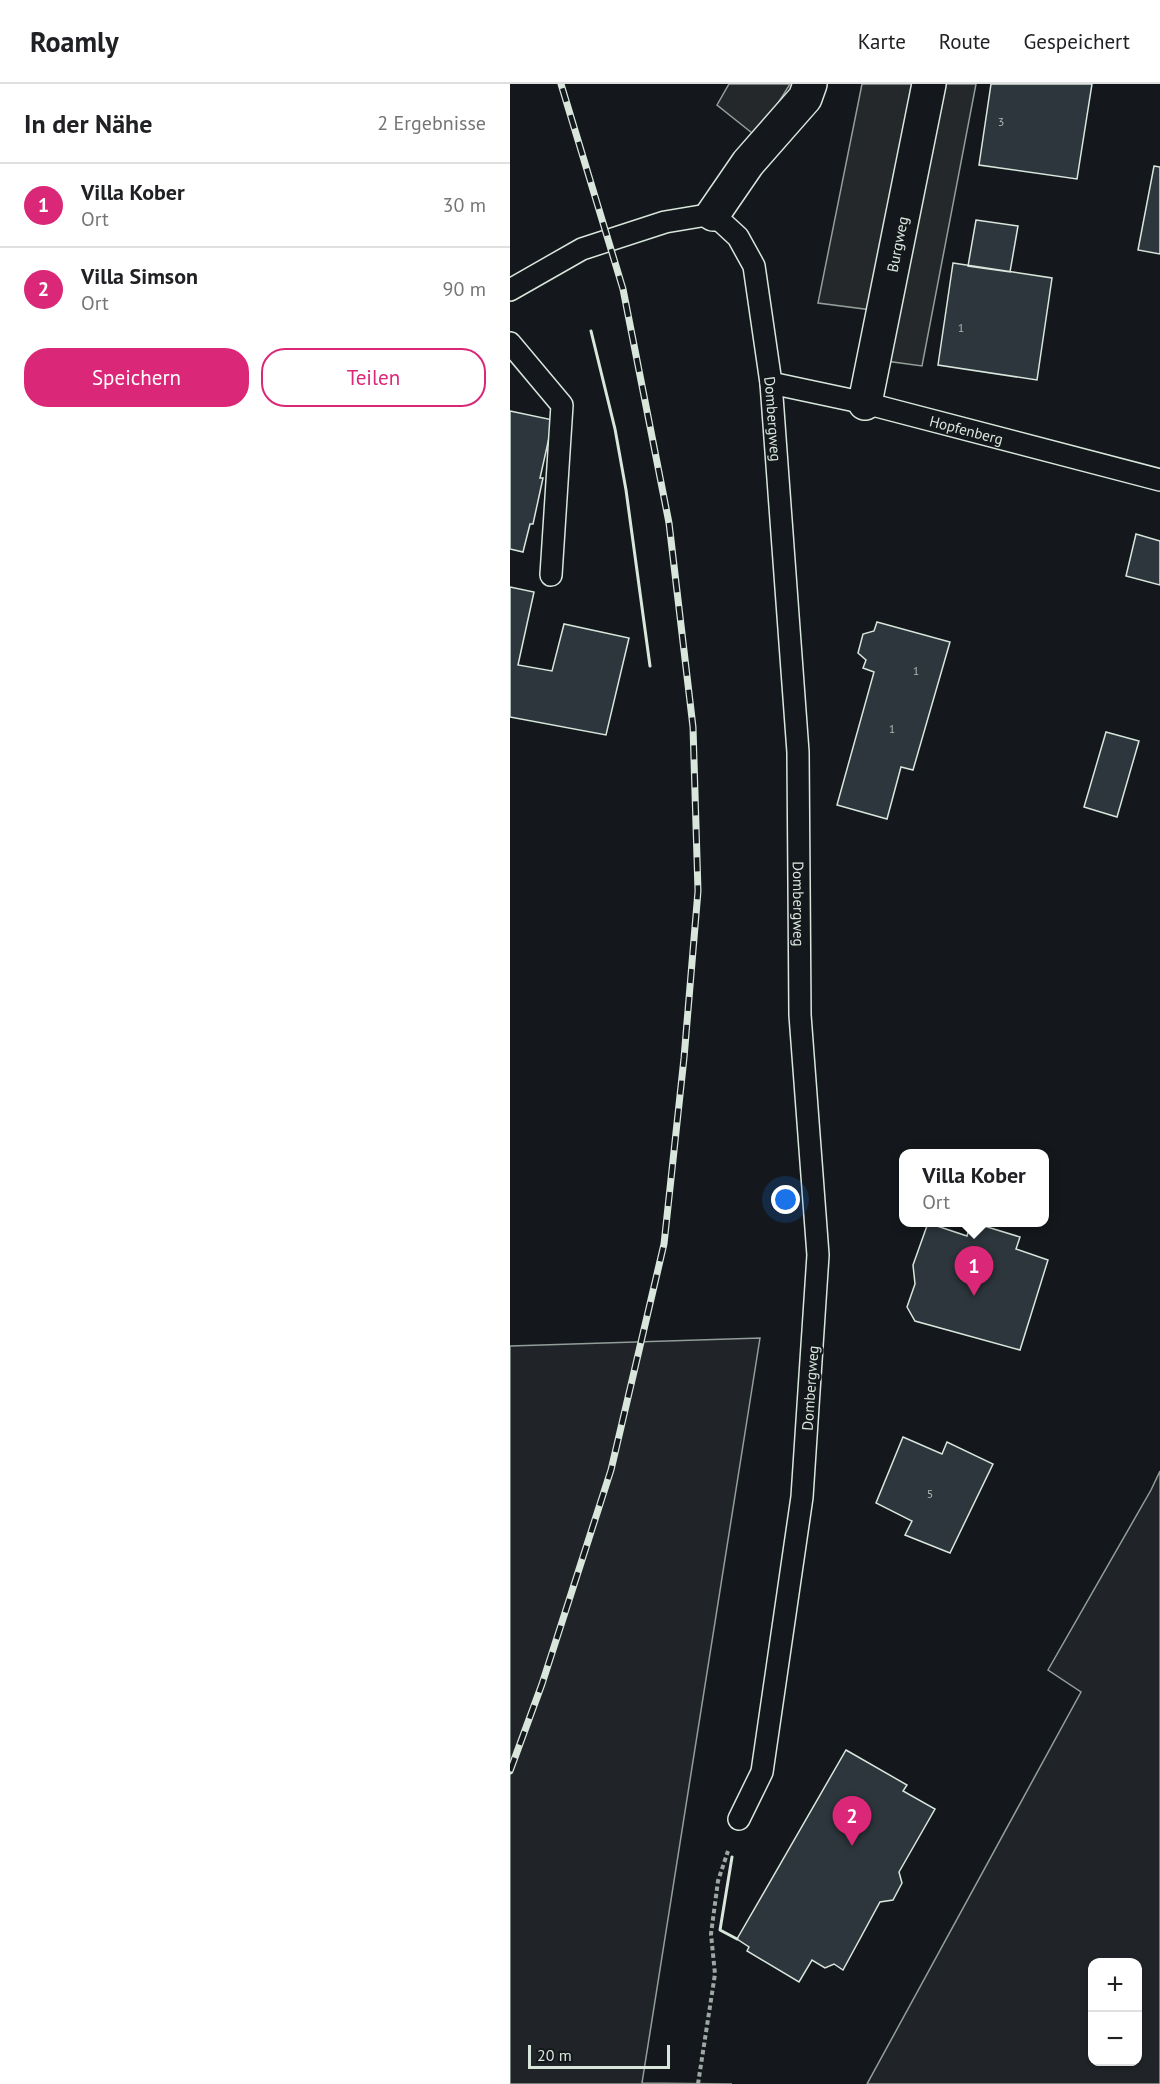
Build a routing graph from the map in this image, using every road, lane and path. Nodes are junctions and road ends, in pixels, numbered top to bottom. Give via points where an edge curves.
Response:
1 (810, 84) edge
2 (929, 84) edge
3 (713, 214) junction
4 (510, 290) edge
5 (510, 343) edge
6 (771, 384) junction
7 (865, 403) junction
8 (1160, 480) edge
9 (551, 575) dead end
10 (739, 1819) joint
11 (698, 2084) edge

1 - 3 street via 805,98 748,163
2 - 7 street, Burgweg
3 - 4 lane via 665,222 582,249
3 - 6 lane, Dombergweg via 738,237 754,266
5 - 9 lane via 562,405
6 - 7 lane, Hopfenberg
6 - 10 lane, Dombergweg via 798,752 800,1015 818,1255 802,1497 762,1772
7 - 8 lane, Hopfenberg
10 - 11 path via 718,1881 711,1934 715,1974

